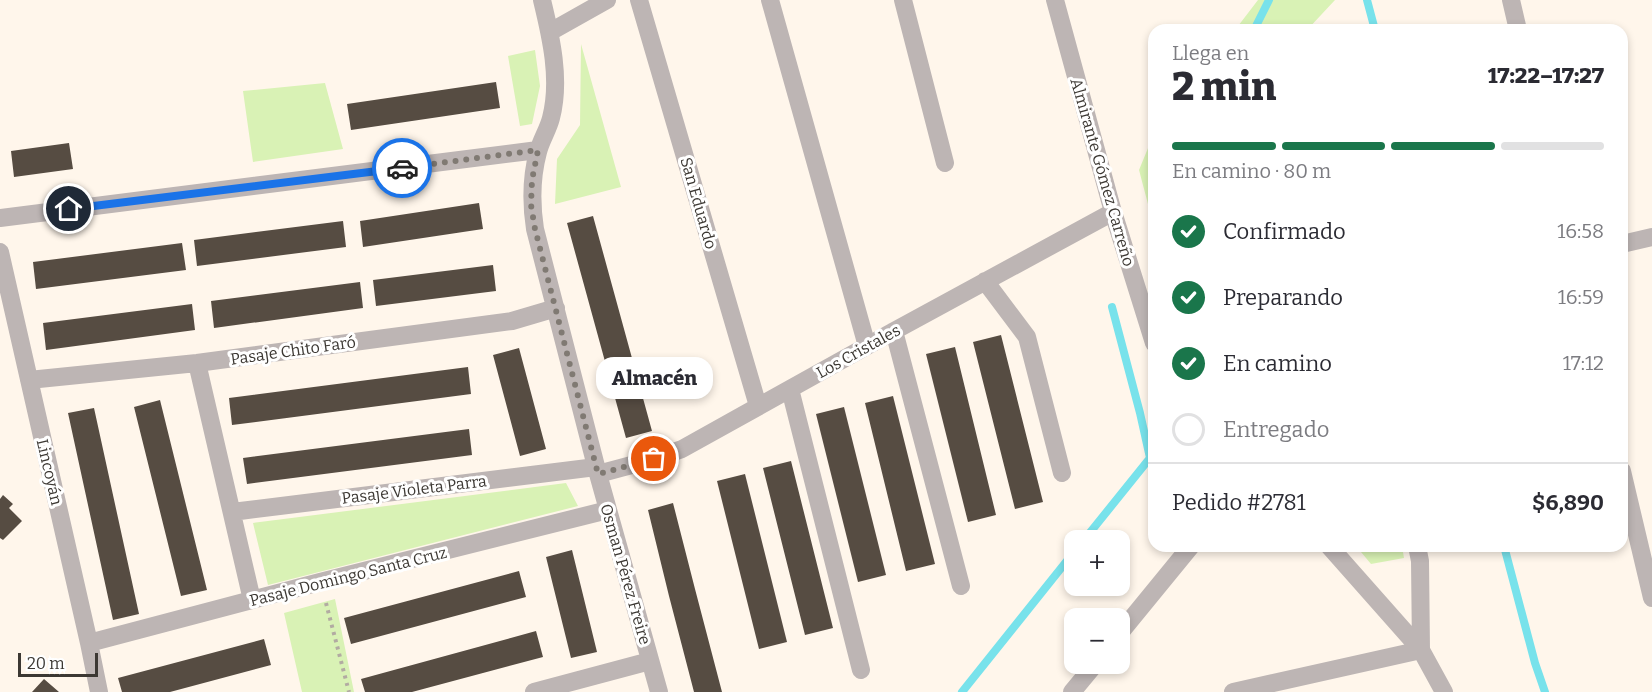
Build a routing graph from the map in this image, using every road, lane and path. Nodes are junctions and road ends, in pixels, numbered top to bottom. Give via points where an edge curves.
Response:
1 (542, 0) edge
2 (608, 0) edge
3 (639, 0) edge
4 (770, 0) edge
5 (903, 0) edge
6 (1055, 0) edge
7 (1511, 0) edge
8 (1517, 24) edge
9 (550, 32) junction
10 (538, 150) junction
11 (945, 163) dead end
12 (1113, 212) junction
13 (0, 218) edge
14 (1652, 237) edge
15 (1628, 243) edge
16 (0, 252) edge
17 (985, 281) junction
18 (556, 308) junction
19 (1148, 324) edge
20 (894, 331) junction
21 (867, 346) junction
22 (197, 363) junction
23 (29, 380) junction
24 (790, 389) junction
25 (758, 406) junction
26 (597, 470) junction
27 (1062, 473) dead end
28 (1628, 496) edge
29 (608, 510) junction
30 (232, 512) junction
31 (1186, 552) edge
32 (1334, 552) edge
33 (1418, 552) edge
34 (320, 582) junction
35 (961, 586) dead end
36 (1652, 598) edge
37 (252, 600) junction
38 (1130, 621) edge
39 (89, 643) junction
40 (1421, 650) junction
41 (651, 661) junction
42 (861, 670) dead end
43 (1087, 674) edge
44 (99, 692) edge
45 (349, 692) edge
46 (534, 692) edge
47 (658, 692) edge
48 (1072, 692) edge
49 (1233, 692) edge
50 (1444, 692) edge

1 - 9 street, Osman Pérez Freire
2 - 9 street
3 - 25 street, San Eduardo
4 - 21 street
5 - 11 street
6 - 12 street, Almirante Gómez Carreño
7 - 8 street
9 - 10 street, Osman Pérez Freire via 556,89 551,118
10 - 13 street
10 - 18 street, Osman Pérez Freire via 531,205
12 - 17 street, Los Cristales
12 - 19 street, Almirante Gómez Carreño
14 - 15 street
16 - 23 street, Lincoyán
17 - 20 street, Los Cristales
17 - 27 street via 1027,337
18 - 22 street, Pasaje Chito Faró via 512,321
18 - 26 street, Osman Pérez Freire
20 - 21 street, Los Cristales
20 - 35 street
21 - 24 street, Los Cristales
22 - 23 street, Pasaje Chito Faró
22 - 30 street
23 - 39 street, Lincoyán
24 - 25 street, Los Cristales
24 - 42 street
25 - 26 street, Los Cristales via 682,449
26 - 29 street, Osman Pérez Freire
26 - 30 street, Pasaje Violeta Parra
28 - 36 street
29 - 34 street, Pasaje Domingo Santa Cruz
29 - 41 street, Osman Pérez Freire
30 - 37 street
31 - 38 street
32 - 40 street
33 - 40 street
34 - 37 street, Pasaje Domingo Santa Cruz
34 - 45 path
37 - 39 street, Pasaje Domingo Santa Cruz
39 - 44 street, Lincoyán
40 - 49 street
40 - 50 street
41 - 46 street
41 - 47 street, Osman Pérez Freire
43 - 48 street

